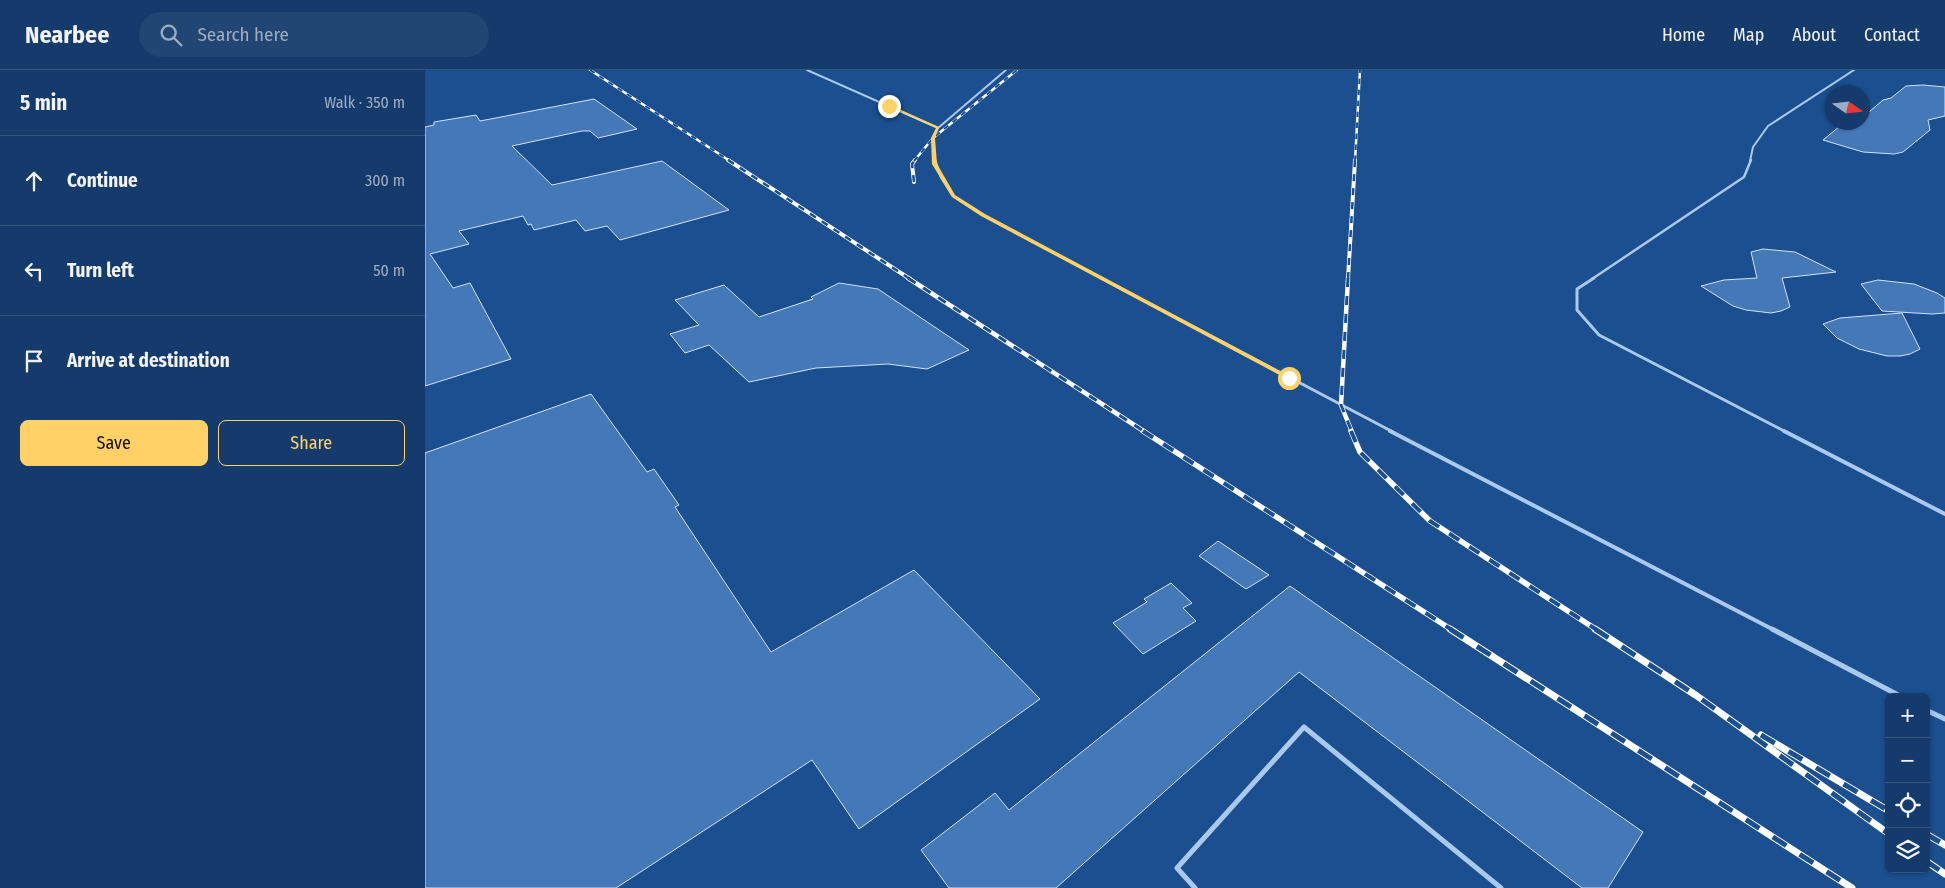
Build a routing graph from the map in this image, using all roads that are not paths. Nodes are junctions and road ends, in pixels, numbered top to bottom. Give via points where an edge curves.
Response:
1 (807, 70) edge
2 (1007, 70) edge
3 (1853, 70) edge
4 (938, 128) junction
5 (1945, 514) edge
6 (1894, 693) edge
7 (1930, 712) edge
8 (1945, 719) edge
9 (1195, 888) edge
10 (1501, 888) edge

1 - 4 lane
2 - 4 lane
3 - 5 lane via 1768,126 1753,147 1744,177 1577,289 1577,310 1599,335
4 - 6 lane via 933,138 935,164 941,177 953,196 983,215
7 - 8 lane
9 - 10 lane via 1177,868 1304,727

